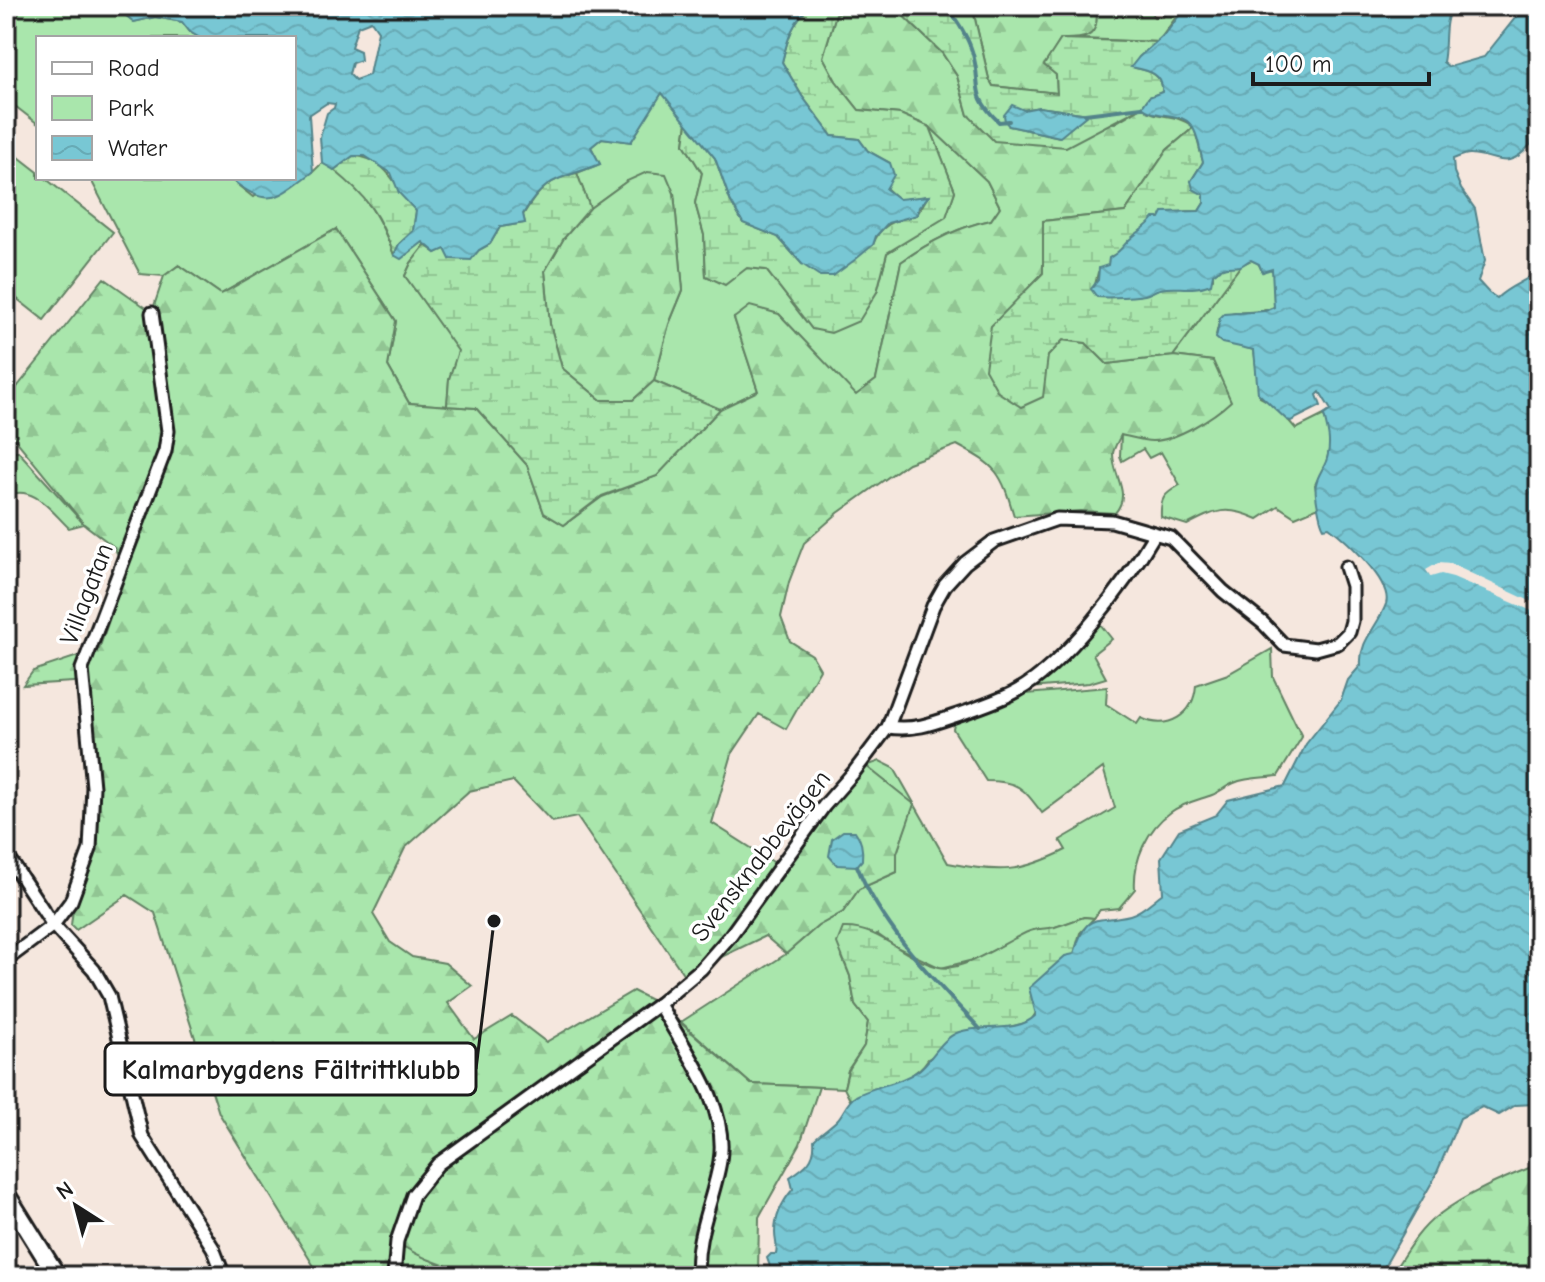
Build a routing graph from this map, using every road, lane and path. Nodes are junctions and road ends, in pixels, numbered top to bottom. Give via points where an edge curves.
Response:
1 (152, 313) dead end
2 (1154, 535) junction
3 (1346, 567) dead end
4 (888, 727) junction
5 (6, 854) edge
6 (53, 925) junction
7 (6, 960) edge
8 (659, 1004) junction
9 (6, 1194) edge
10 (57, 1276) edge
11 (224, 1276) edge
12 (394, 1276) edge
13 (698, 1276) edge

1 - 6 street, Villagatan via 168,431 165,451 82,669 93,787 90,849 71,901
2 - 3 street, Svensknabbevägen via 1171,538 1284,645 1316,649 1338,643 1349,632 1352,586
2 - 4 street via 1097,616 1030,683 990,703 909,730
2 - 4 street, Svensknabbevägen via 1112,521 1057,519 994,541 965,563 933,606
4 - 8 street, Svensknabbevägen via 730,936
5 - 6 street
6 - 7 street, Villagatan
6 - 11 street via 94,970 109,996 142,1136 213,1248
8 - 12 street, Svensknabbevägen via 438,1164 413,1195 397,1241
8 - 13 street via 720,1121 720,1159
9 - 10 main road

